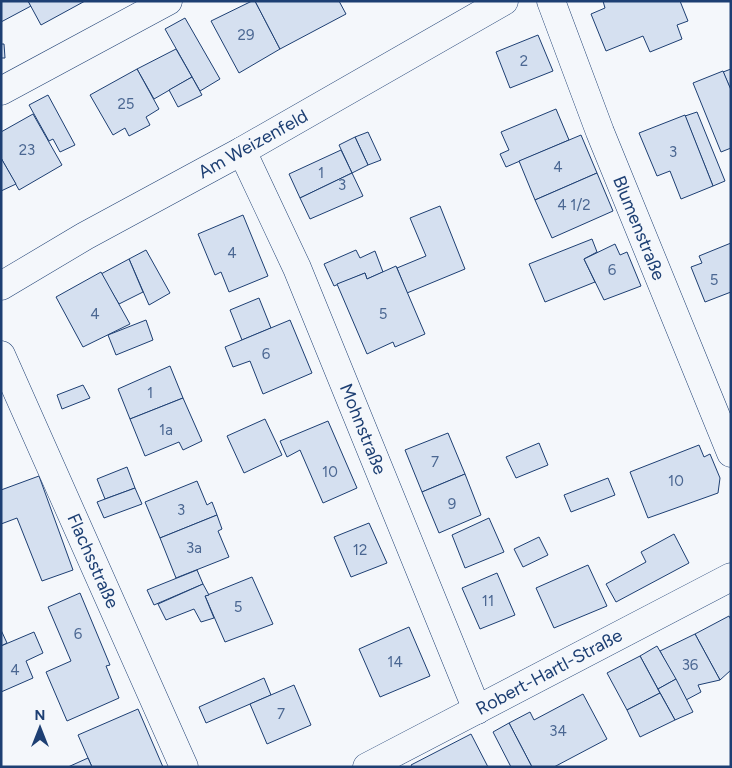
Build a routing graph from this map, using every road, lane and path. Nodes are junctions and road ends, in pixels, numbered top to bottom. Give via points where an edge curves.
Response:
1 (168, 1) edge
2 (504, 1) edge
3 (551, 1) edge
4 (1, 91) edge
5 (242, 151) junction
6 (1, 286) edge
7 (1, 355) edge
8 (731, 453) edge
9 (731, 577) edge
10 (477, 710) junction
11 (184, 767) edge
12 (367, 767) edge

1 - 4 street
2 - 5 street, Am Weizenfeld
3 - 8 street, Blumenstraße via 600,132
5 - 6 street, Am Weizenfeld via 93,231
5 - 10 street, Mohnstraße via 297,268
7 - 11 street, Flachsstraße
9 - 10 street, Robert-Hartl-Straße
10 - 12 street, Robert-Hartl-Straße

